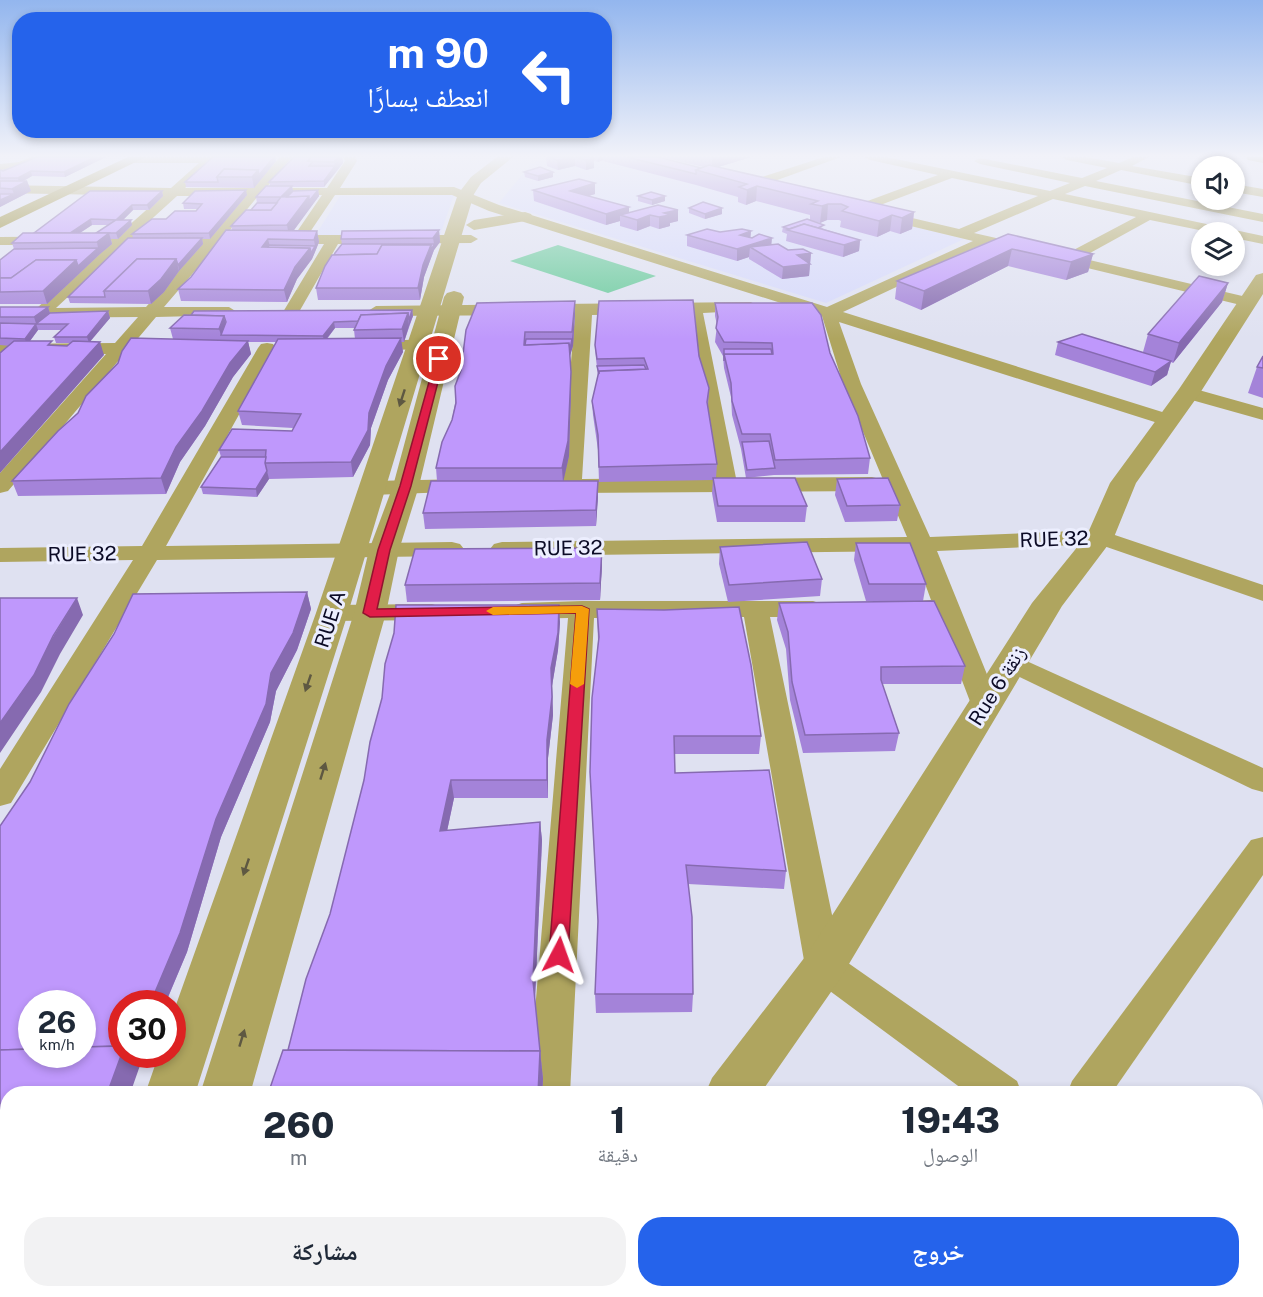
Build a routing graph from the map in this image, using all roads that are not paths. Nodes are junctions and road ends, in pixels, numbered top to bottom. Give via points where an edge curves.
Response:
1 (148, 218) edge
2 (234, 218) edge
3 (313, 218) edge
4 (466, 218) edge
5 (470, 218) edge
6 (515, 218) edge
7 (515, 218) edge
8 (527, 218) edge
9 (895, 218) edge
10 (998, 218) edge
11 (1145, 218) edge
12 (1155, 218) edge
13 (468, 220) junction
14 (1191, 225) edge
15 (961, 233) junction
16 (1245, 236) edge
17 (299, 239) junction
18 (334, 239) junction
19 (986, 240) junction
20 (1263, 240) edge
21 (0, 241) edge
22 (122, 241) junction
23 (213, 241) junction
24 (1068, 259) junction
25 (1257, 293) edge
26 (806, 305) junction
27 (694, 308) junction
28 (440, 310) junction
29 (584, 310) junction
30 (153, 311) junction
31 (314, 311) edge
32 (360, 311) edge
33 (245, 312) edge
34 (830, 312) junction
35 (0, 313) edge
36 (41, 313) junction
37 (432, 345) junction
38 (349, 346) edge
39 (121, 348) junction
40 (177, 348) edge
41 (263, 348) dead end
42 (2, 351) edge
43 (1188, 393) junction
44 (1263, 414) edge
45 (1168, 420) junction
46 (726, 484) junction
47 (897, 484) junction
48 (0, 486) edge
49 (406, 486) junction
50 (488, 486) edge
51 (536, 486) edge
52 (571, 486) junction
53 (372, 488) junction
54 (1100, 537) junction
55 (922, 544) junction
56 (384, 550) junction
57 (351, 551) junction
58 (150, 552) junction
59 (0, 555) edge
60 (1263, 594) edge
61 (946, 607) junction
62 (875, 608) edge
63 (582, 609) junction
64 (839, 609) edge
65 (756, 610) junction
66 (500, 611) edge
67 (452, 612) edge
68 (332, 613) junction
69 (370, 613) junction
70 (1012, 663) junction
71 (985, 704) junction
72 (1263, 781) edge
73 (0, 795) edge
74 (311, 812) junction
75 (263, 815) junction
76 (1263, 849) edge
77 (825, 966) junction
78 (173, 1086) edge
79 (227, 1086) edge
80 (550, 1086) edge
81 (736, 1086) edge
82 (991, 1086) edge
83 (1093, 1086) edge

1 - 22 street
2 - 23 street
3 - 17 street
4 - 13 street
5 - 13 street, RUE A
6 - 13 street
7 - 13 street
8 - 26 street
9 - 15 street
10 - 15 street
11 - 24 street
12 - 14 street
13 - 18 street
13 - 28 street, RUE A
15 - 19 street
16 - 20 street
17 - 18 street
17 - 23 street
18 - 31 street via 285,312
19 - 24 street
19 - 34 street
21 - 22 street
22 - 23 street
22 - 36 street
23 - 30 street
24 - 25 street
25 - 43 street, Rue 6 زنقة
26 - 27 street
26 - 34 street
27 - 29 street
27 - 46 street
28 - 29 street
28 - 32 street
28 - 37 street, RUE A
29 - 52 street
30 - 33 street
30 - 36 street
30 - 39 street
34 - 45 street
34 - 47 street via 831,327 852,384
35 - 36 street
37 - 38 street
37 - 49 street, RUE A
37 -> 53 street, RUE A
39 - 40 street
39 - 42 street
39 - 48 street
41 - 58 street
43 - 44 street
43 - 45 street, Rue 6 زنقة
45 - 54 street, Rue 6 زنقة via 1123,483
46 - 47 street
46 - 52 street
47 - 55 street
49 - 50 street
49 - 53 street
49 - 56 street, RUE A
51 - 52 street
53 - 57 street, RUE A
54 - 55 street, RUE 32
54 - 60 street
54 - 70 street, Rue 6 زنقة via 1048,603
55 - 56 street, RUE 32
55 - 61 street
56 - 57 street, RUE 32
56 - 69 street, RUE A
57 - 58 street, RUE 32
57 - 68 street, RUE A
58 - 59 street, RUE 32
58 - 73 street
61 - 62 street
61 - 71 street
63 - 65 street
63 - 66 street
63 - 80 street
64 - 65 street
65 - 77 street
67 - 69 street
68 - 69 street
68 -> 75 street, RUE A
74 -> 69 street, RUE A
70 - 71 street, Rue 6 زنقة
70 - 72 street
71 - 77 street, Rue 6 زنقة
74 - 75 street
79 -> 74 street, RUE A
75 -> 78 street, RUE A
76 - 83 street
77 - 81 street, Rue 6 زنقة
77 - 82 street

